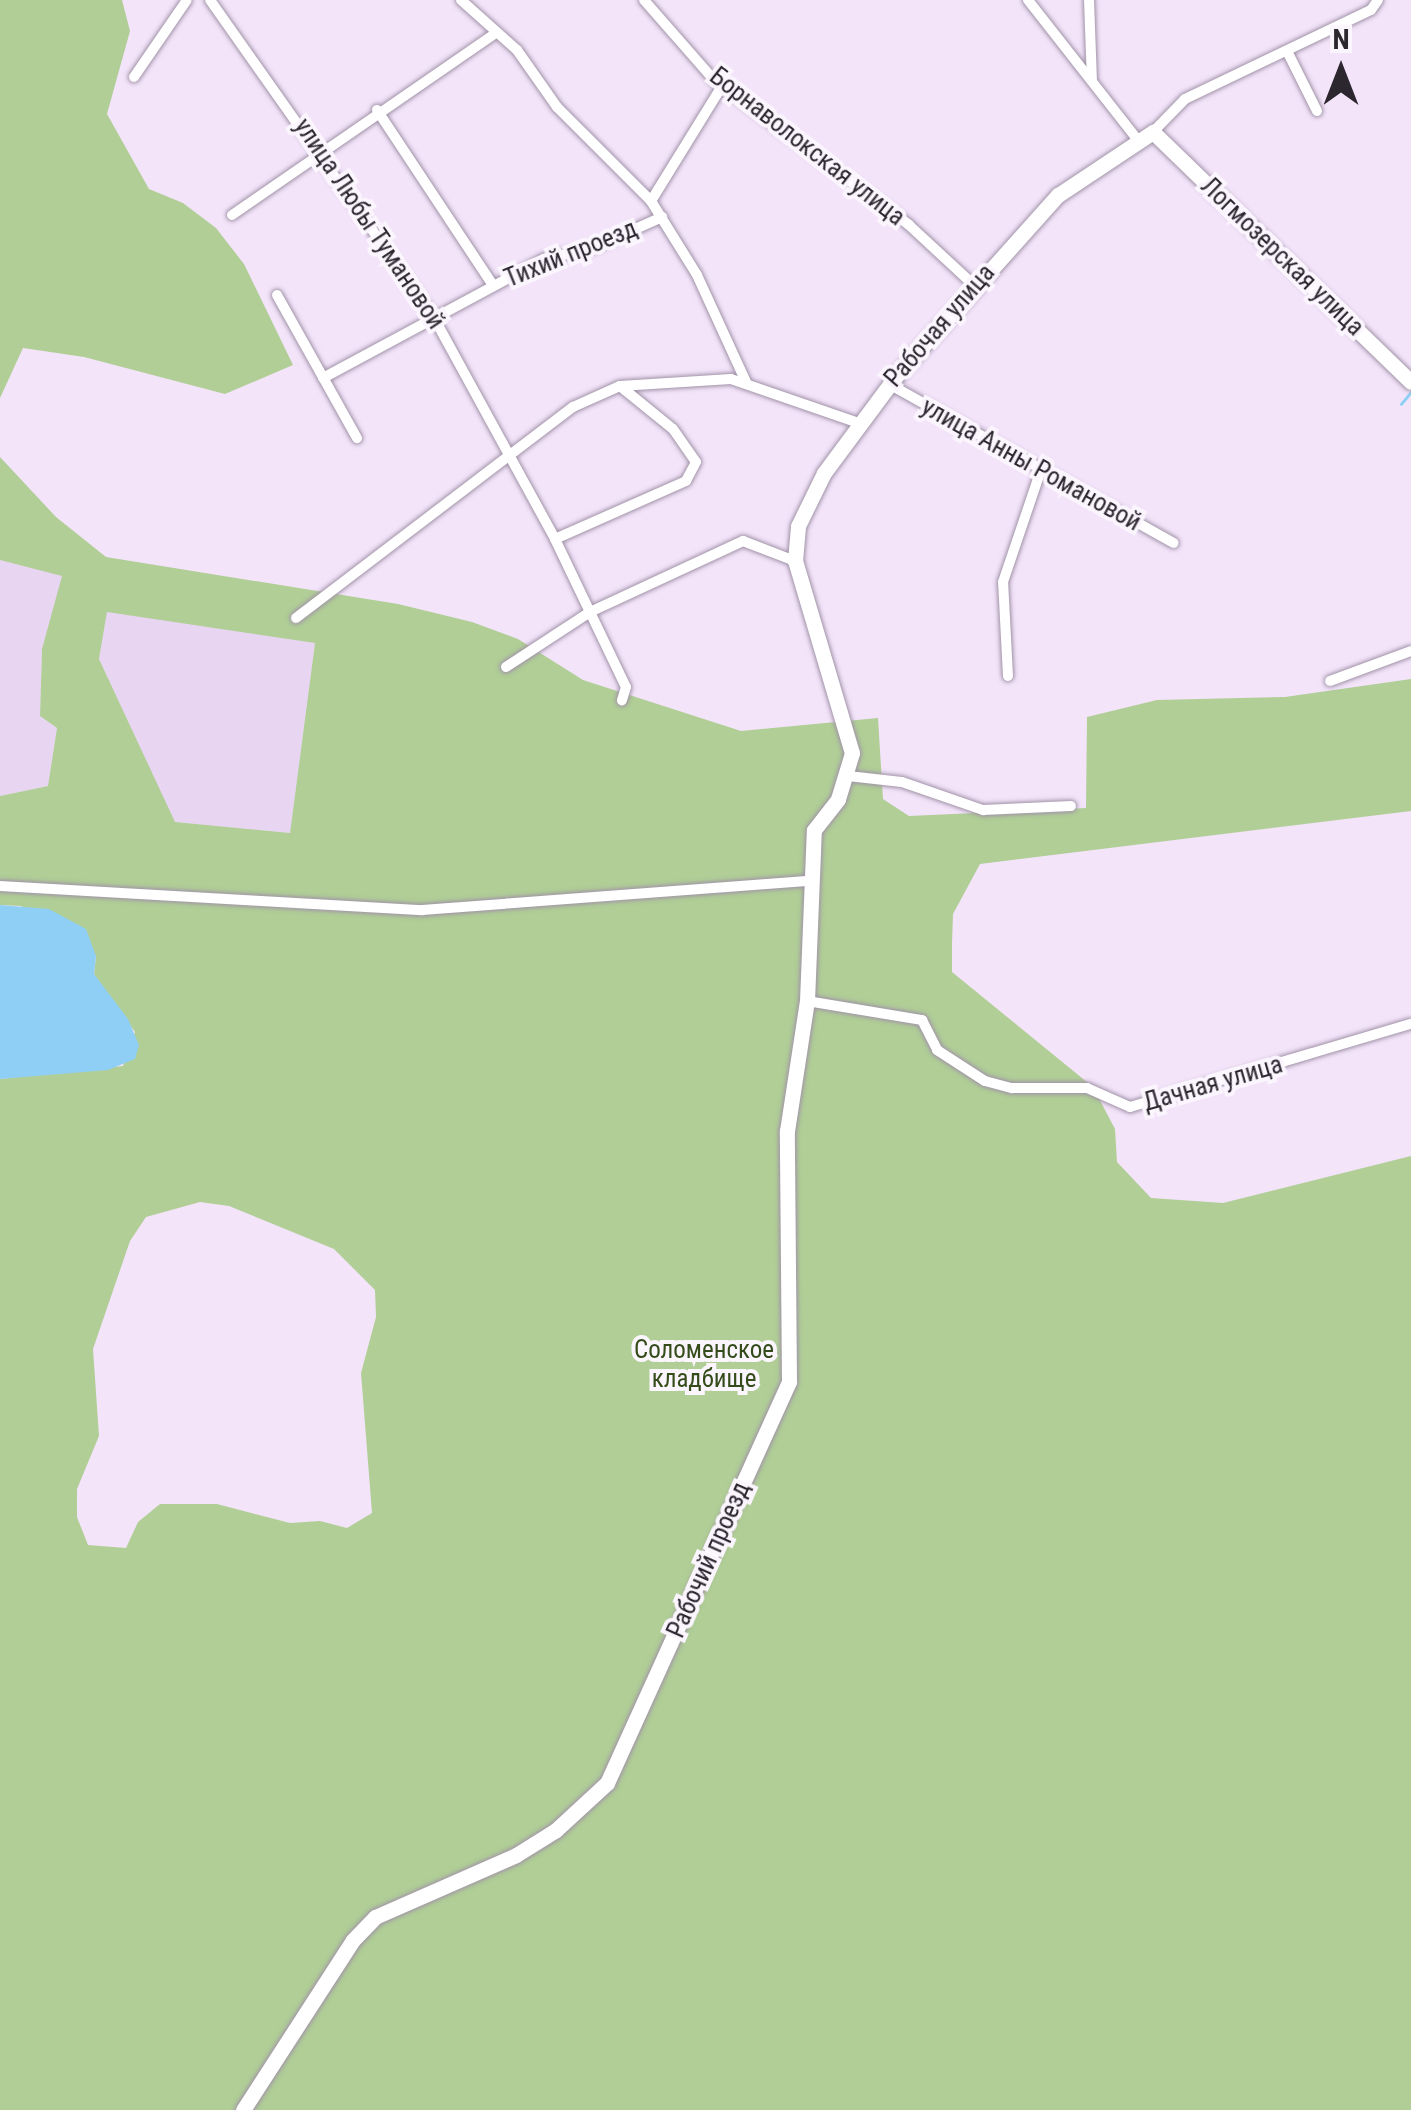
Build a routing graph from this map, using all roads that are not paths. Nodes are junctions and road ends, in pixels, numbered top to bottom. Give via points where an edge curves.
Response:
1 (188, 0) edge
2 (210, 0) edge
3 (461, 0) edge
4 (644, 0) edge
5 (666, 0) edge
6 (1028, 0) edge
7 (1090, 0) edge
8 (1378, 0) edge
9 (656, 11) junction
10 (494, 35) junction
11 (1287, 51) junction
12 (134, 77) dead end
13 (1092, 82) junction
14 (722, 86) junction
15 (377, 110) junction
16 (1317, 111) dead end
17 (1153, 132) junction
18 (1137, 139) junction
19 (322, 150) junction
20 (651, 201) junction
21 (232, 215) dead end
22 (662, 216) junction
23 (492, 285) junction
24 (976, 287) junction
25 (277, 295) dead end
26 (433, 316) junction
27 (323, 378) junction
28 (1411, 382) edge
29 (746, 384) junction
30 (889, 384) junction
31 (620, 386) junction
32 (859, 423) junction
33 (357, 438) dead end
34 (512, 459) junction
35 (1041, 470) junction
36 (555, 540) junction
37 (1174, 543) dead end
38 (795, 561) junction
39 (590, 612) junction
40 (296, 618) dead end
41 (1411, 651) edge
42 (506, 668) dead end
43 (1008, 676) dead end
44 (1330, 681) dead end
45 (622, 700) dead end
46 (848, 776) junction
47 (1071, 806) dead end
48 (810, 881) junction
49 (0, 886) edge
50 (806, 1001) junction
51 (1411, 1024) edge
52 (243, 2110) edge

1 - 12 street
2 - 19 street, улица Любы Тумановой
3 - 10 street
4 - 9 street, Борнаволокская улица
5 - 9 street
6 - 13 street
7 - 13 street
8 - 11 street, Рабочая улица
9 - 14 street, Борнаволокская улица
10 - 15 street
10 - 20 street via 517,50 557,107
11 - 16 street
11 - 17 street, Рабочая улица via 1185,100
13 - 18 street
14 - 20 street
14 - 24 street, Борнаволокская улица via 909,225
15 - 19 street
15 - 23 street
17 - 18 street, Рабочая улица
17 - 28 street, Логмозерская улица
18 - 24 street, Рабочая улица via 1058,196
19 - 21 street
19 - 26 street, улица Любы Тумановой
20 - 22 street
22 - 23 street, Тихий проезд
22 - 29 street
23 - 26 street, Тихий проезд
24 - 30 street, Рабочая улица
25 - 27 street
26 - 27 street, Тихий проезд
26 - 34 street, улица Любы Тумановой
27 - 33 street
29 - 31 street via 703,377
29 - 32 street
30 - 32 street, Рабочая улица
30 - 35 street, улица Анны Романовой
31 - 34 street via 574,406
31 - 36 street via 672,429 696,462 686,481
32 - 38 street, Рабочая улица via 806,507
34 - 36 street, улица Любы Тумановой
34 - 40 street
35 - 37 street, улица Анны Романовой
35 - 43 street via 1000,599
36 - 39 street, улица Любы Тумановой
38 - 39 street via 743,541
38 - 46 street, Рабочая улица via 846,720
39 - 42 street
39 - 45 street, улица Любы Тумановой via 626,687
41 - 44 street
46 - 47 street via 902,782 983,810
46 - 48 street, Рабочий проезд via 814,830
48 - 49 street via 422,910
48 - 50 street, Рабочий проезд
50 - 51 street, Дачная улица via 922,1020 938,1050 985,1081 1012,1088 1087,1088 1130,1107
50 - 52 street, Рабочий проезд via 787,1130 789,1382 606,1783 556,1830 516,1855 376,1917 353,1940

